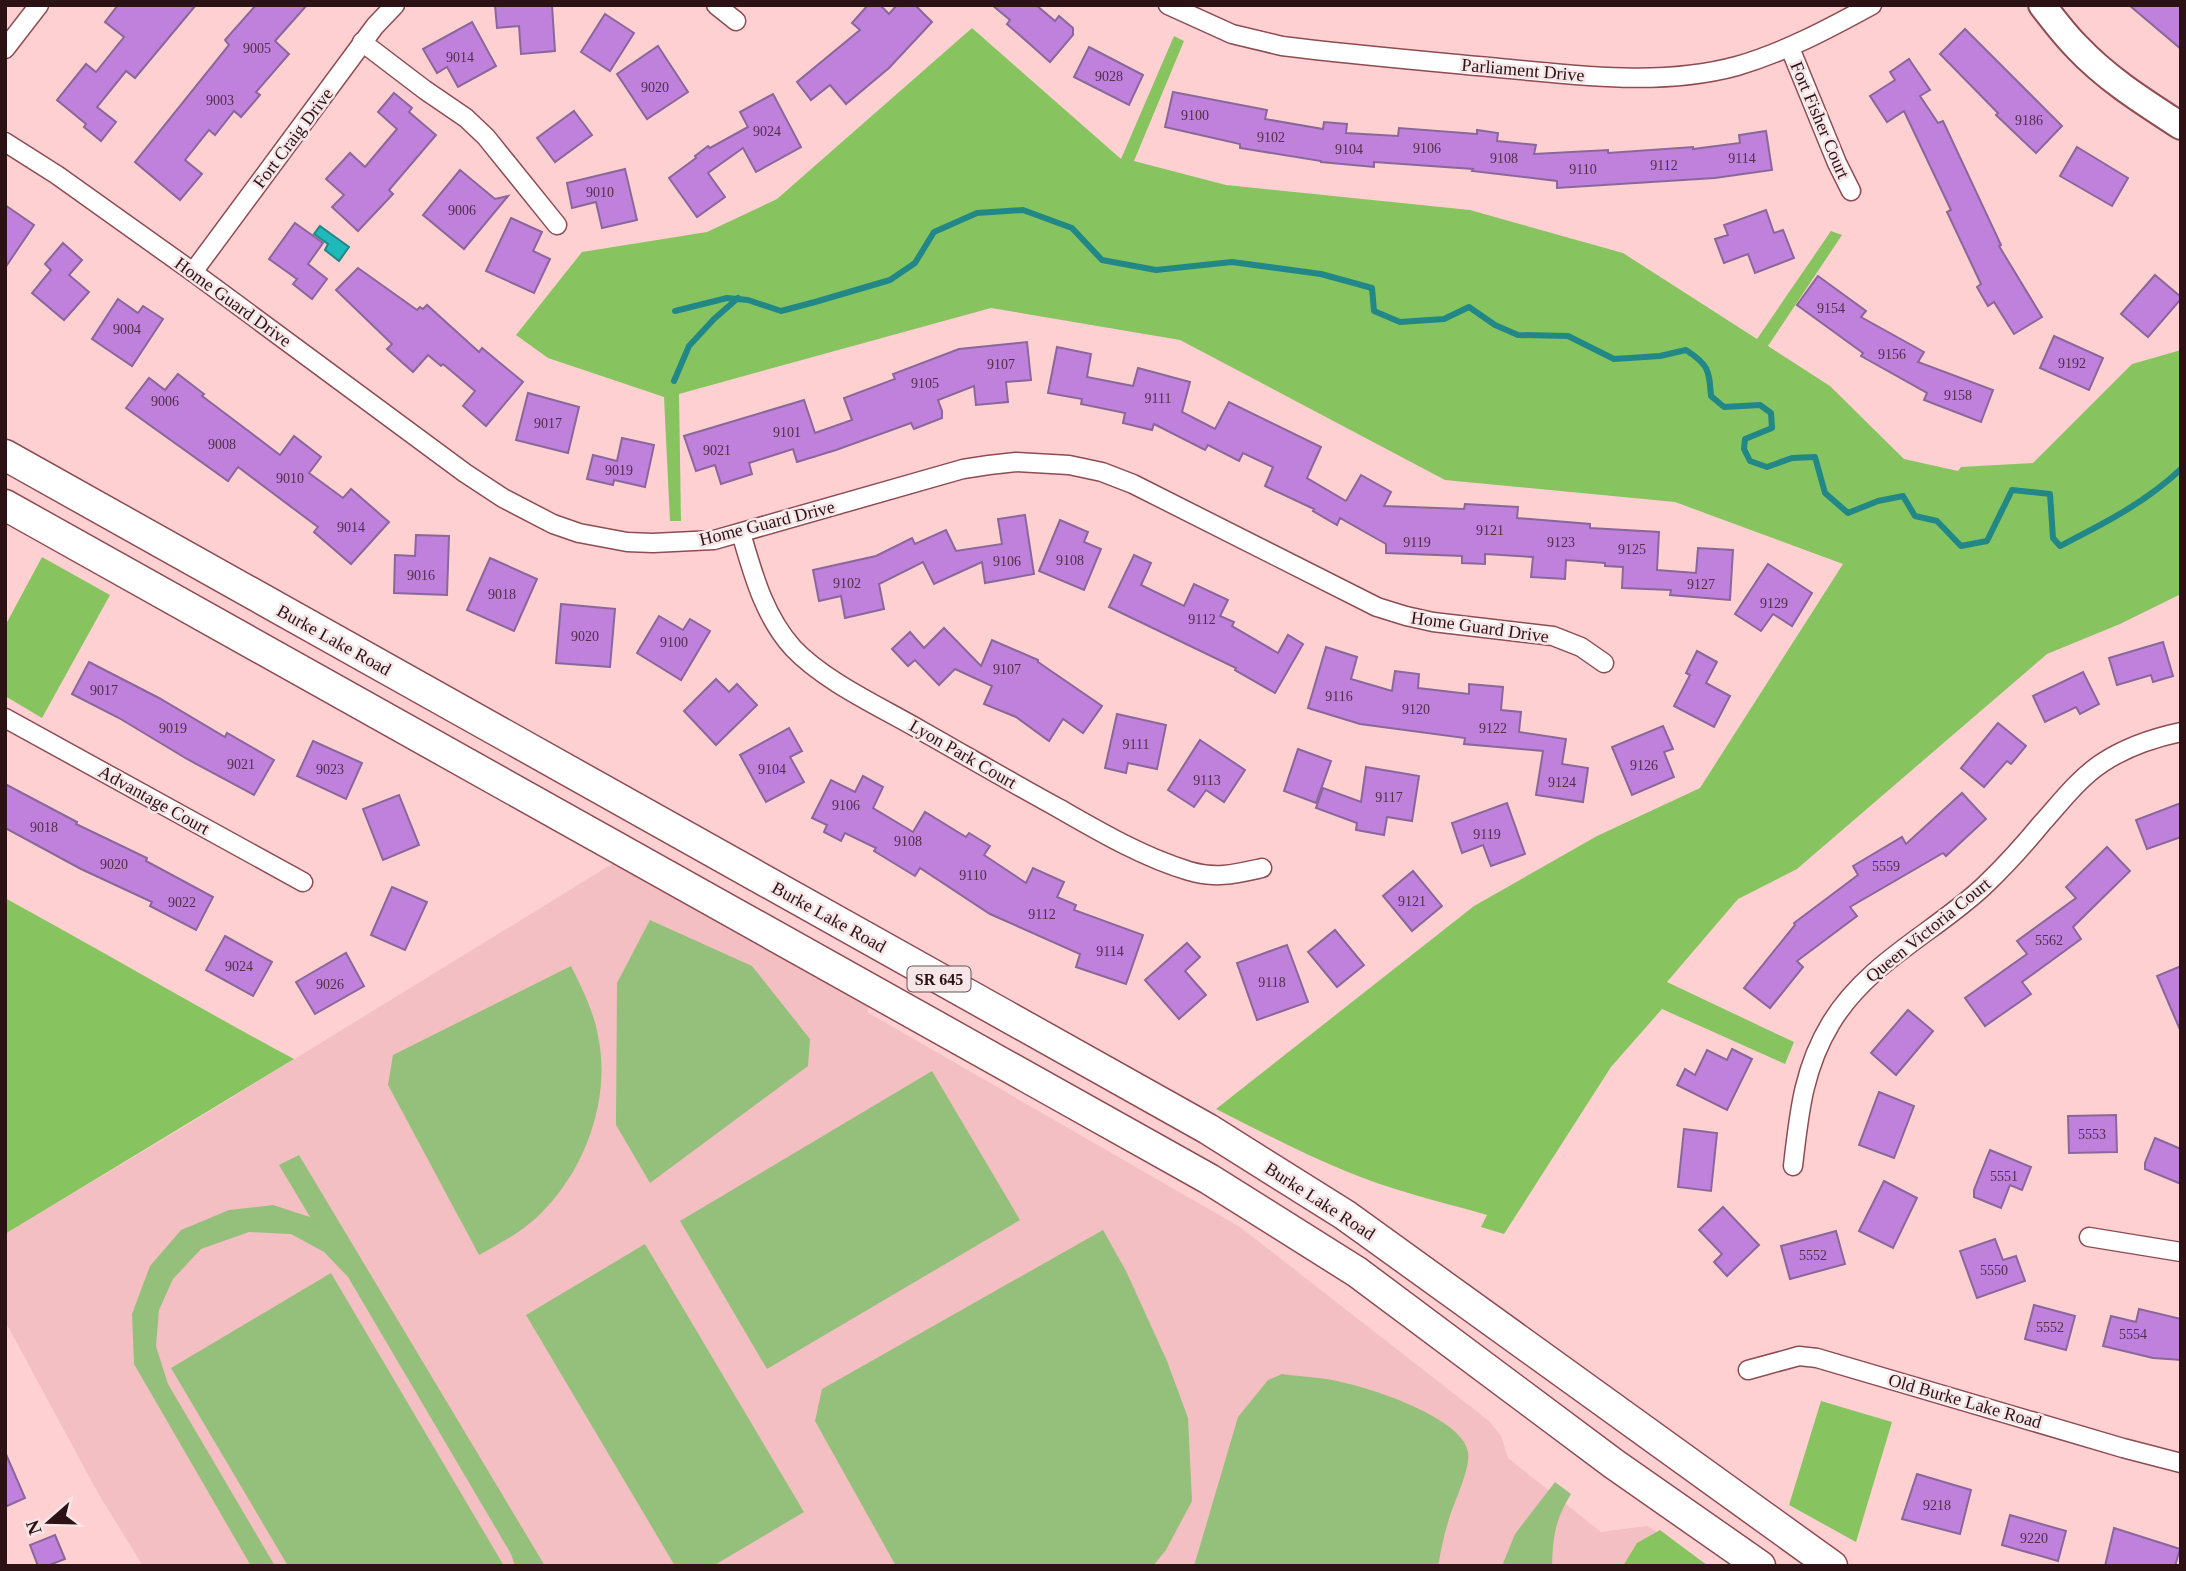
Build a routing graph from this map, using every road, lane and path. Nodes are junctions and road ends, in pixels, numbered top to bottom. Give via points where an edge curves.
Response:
1 (38, 5) edge
2 (395, 5) edge
3 (716, 5) edge
4 (1168, 5) edge
5 (1872, 5) edge
6 (2042, 5) edge
7 (736, 21) dead end
8 (362, 42) junction
9 (1790, 48) junction
10 (5, 49) edge
11 (2181, 126) edge
12 (5, 142) edge
13 (1851, 191) dead end
14 (557, 225) dead end
15 (193, 272) junction
16 (5, 456) edge
17 (5, 505) edge
18 (741, 533) junction
19 (1604, 663) dead end
20 (5, 718) edge
21 (2181, 732) edge
22 (1262, 868) dead end
23 (303, 882) dead end
24 (1793, 1166) dead end
25 (2089, 1237) dead end
26 (2181, 1252) edge
27 (1748, 1370) dead end
28 (2181, 1463) edge
29 (1760, 1566) edge
30 (1832, 1566) edge

1 - 10 street
2 - 8 street, Fort Craig Drive
3 - 7 street
4 - 9 street, Parliament Drive via 1224,31 1282,46 1588,76 1696,74
5 - 9 street, Parliament Drive
6 - 11 street via 2101,70
8 - 14 street via 486,137
8 - 15 street, Fort Craig Drive
9 - 13 street, Fort Fisher Court
12 - 15 street, Home Guard Drive
15 - 18 street, Home Guard Drive via 465,473 533,515 579,533 627,542 696,542
16 - 30 main road, Burke Lake Road / SR 645 via 1208,1129 1345,1215
17 - 29 main road, SR 645 via 1209,1179 1357,1272 1614,1464
18 - 19 street, Home Guard Drive via 963,469 1016,462 1069,465 1133,484 1377,607 1433,622 1553,636 1581,646
18 - 22 street, Lyon Park Court via 773,622 795,650 828,676 1144,855 1214,876
20 - 23 street, Advantage Court
21 - 24 street, Queen Victoria Court via 2133,746 2088,774 1984,886 1860,986 1832,1022 1807,1076
25 - 26 street
27 - 28 street, Old Burke Lake Road via 1799,1356 1817,1357

